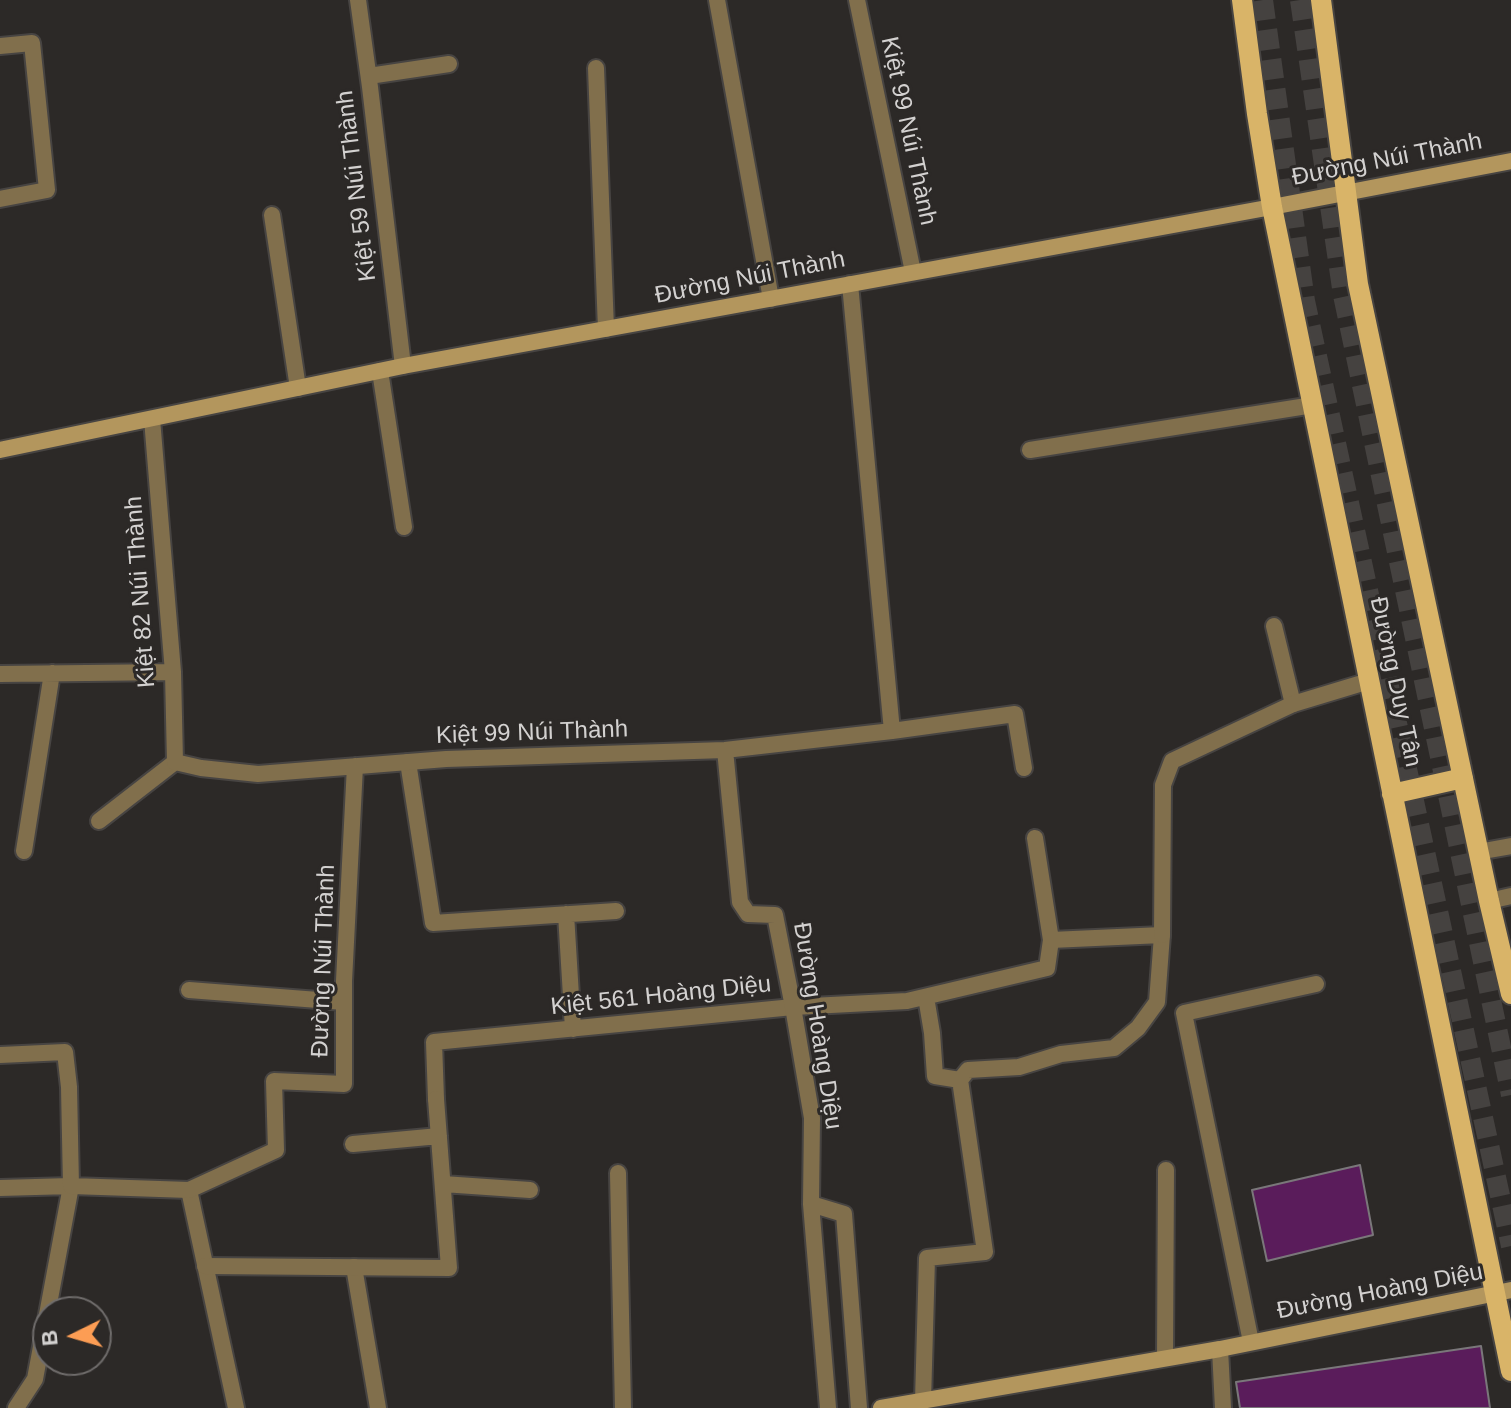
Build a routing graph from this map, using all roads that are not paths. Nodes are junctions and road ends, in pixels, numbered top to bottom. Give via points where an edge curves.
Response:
1 (358, 0) edge
2 (717, 0) edge
3 (857, 0) edge
4 (1242, 0) edge
5 (1321, 0) edge
6 (0, 46) edge
7 (449, 64) dead end
8 (596, 68) dead end
9 (369, 76) junction
10 (1511, 161) edge
11 (1346, 193) junction
12 (0, 199) edge
13 (1272, 207) junction
14 (272, 215) dead end
15 (913, 272) junction
16 (850, 284) junction
17 (771, 299) junction
18 (606, 329) junction
19 (403, 366) junction
20 (380, 371) junction
21 (298, 388) junction
22 (1313, 405) junction
23 (152, 419) junction
24 (0, 450) edge
25 (1030, 450) dead end
26 (404, 527) dead end
27 (1274, 626) dead end
28 (173, 672) junction
29 (52, 673) junction
30 (0, 674) edge
31 (1369, 681) junction
32 (1293, 704) junction
33 (892, 731) junction
34 (725, 750) junction
35 (175, 762) junction
36 (408, 762) junction
37 (355, 766) junction
38 (1024, 768) dead end
39 (1463, 778) junction
40 (1392, 794) junction
41 (99, 821) dead end
42 (1035, 838) dead end
43 (1511, 846) edge
44 (24, 851) dead end
45 (1478, 852) junction
46 (1511, 896) edge
47 (1489, 901) junction
48 (616, 911) dead end
49 (566, 914) junction
50 (1162, 935) junction
51 (1051, 940) junction
52 (1316, 984) dead end
53 (189, 990) dead end
54 (1511, 994) edge
55 (926, 997) junction
56 (344, 1002) junction
57 (793, 1007) junction
58 (573, 1029) junction
59 (0, 1055) edge
60 (960, 1080) junction
61 (439, 1136) junction
62 (353, 1144) dead end
63 (1166, 1170) dead end
64 (618, 1173) dead end
65 (443, 1184) junction
66 (71, 1186) junction
67 (0, 1188) edge
68 (189, 1190) junction
69 (530, 1190) dead end
70 (811, 1204) junction
71 (205, 1266) junction
72 (354, 1267) junction
73 (1502, 1292) edge
74 (1251, 1342) junction
75 (1220, 1349) junction
76 (1165, 1358) junction
77 (1511, 1371) edge
78 (923, 1401) junction
79 (16, 1408) edge
80 (236, 1408) edge
81 (378, 1408) edge
82 (623, 1408) edge
83 (828, 1408) edge
84 (859, 1408) edge
85 (881, 1408) edge
86 (1223, 1408) edge

1 - 9 street, Kiệt 59 Núi Thành
2 - 17 street
3 - 15 street, Kiệt 99 Núi Thành
4 - 13 main road, Đường Duy Tân
5 - 11 main road, Đường Duy Tân
6 - 12 street via 32,43 47,190
7 - 9 street
8 - 18 street
9 - 19 street, Kiệt 59 Núi Thành
10 - 11 main road, Đường Núi Thành
11 - 13 main road, Đường Núi Thành
11 - 39 main road, Đường Duy Tân via 1358,284
13 - 15 main road, Đường Núi Thành
13 - 22 main road, Đường Duy Tân
14 - 21 street
15 - 16 main road, Đường Núi Thành
16 - 17 main road, Đường Núi Thành
16 - 33 street
17 - 18 main road, Đường Núi Thành
18 - 19 main road, Đường Núi Thành
19 - 20 main road, Đường Núi Thành
20 - 21 main road, Đường Núi Thành
20 - 26 street
21 - 23 main road, Đường Núi Thành
22 - 25 street
22 - 31 main road, Đường Duy Tân
23 - 24 main road, Đường Núi Thành
23 - 28 street, Kiệt 82 Núi Thành
27 - 32 street
28 - 29 street
28 - 35 street, Kiệt 82 Núi Thành
29 - 30 street
29 - 44 street
31 - 32 street
31 - 40 main road, Đường Duy Tân
32 - 50 street via 1172,761 1163,785
33 - 34 street, Kiệt 99 Núi Thành
33 - 38 street, Kiệt 99 Núi Thành via 1015,714
34 - 36 street, Kiệt 99 Núi Thành
34 - 57 street, Đường Hoàng Diệu via 740,902 748,914 775,915
35 - 37 street, Kiệt 99 Núi Thành via 258,774
35 - 41 street
36 - 37 street, Kiệt 99 Núi Thành
36 - 49 street via 433,923
37 - 56 street, Đường Núi Thành
39 - 40 main road
39 - 45 main road, Đường Duy Tân
40 - 73 main road, Đường Duy Tân
42 - 51 street
43 - 45 street
45 - 47 main road, Đường Duy Tân
46 - 47 street
47 - 54 main road, Đường Duy Tân
48 - 49 street
49 - 58 street
50 - 51 street
50 - 60 street via 1157,1002 1114,1048 1061,1054 1019,1067 968,1070
51 - 55 street, Kiệt 561 Hoàng Diệu via 1047,968
52 - 74 street via 1184,1013
53 - 56 street
55 - 57 street, Kiệt 561 Hoàng Diệu
55 - 60 street via 935,1076
56 - 68 street, Đường Núi Thành via 344,1084 274,1081 276,1150
57 - 58 street, Kiệt 561 Hoàng Diệu
57 - 70 street, Đường Hoàng Diệu via 812,1118
58 - 61 street, Kiệt 561 Hoàng Diệu via 434,1042
59 - 66 street via 65,1052
60 - 78 street via 985,1252 927,1258
61 - 62 street
61 - 65 street
63 - 76 street
64 - 82 street
65 - 69 street
65 - 72 street via 449,1268
66 - 67 street, Đường Núi Thành
66 - 68 street, Đường Núi Thành
66 - 79 street via 35,1379
68 - 71 street
70 - 83 street, Đường Hoàng Diệu
70 - 84 street via 844,1214
71 - 72 street
71 - 80 street
72 - 81 street
73 - 74 main road, Đường Hoàng Diệu
73 - 77 main road, Đường Duy Tân
74 - 75 main road, Đường Hoàng Diệu
75 - 76 main road, Đường Hoàng Diệu
75 - 86 street
76 - 78 main road, Đường Hoàng Diệu
78 - 85 main road, Đường Hoàng Diệu

